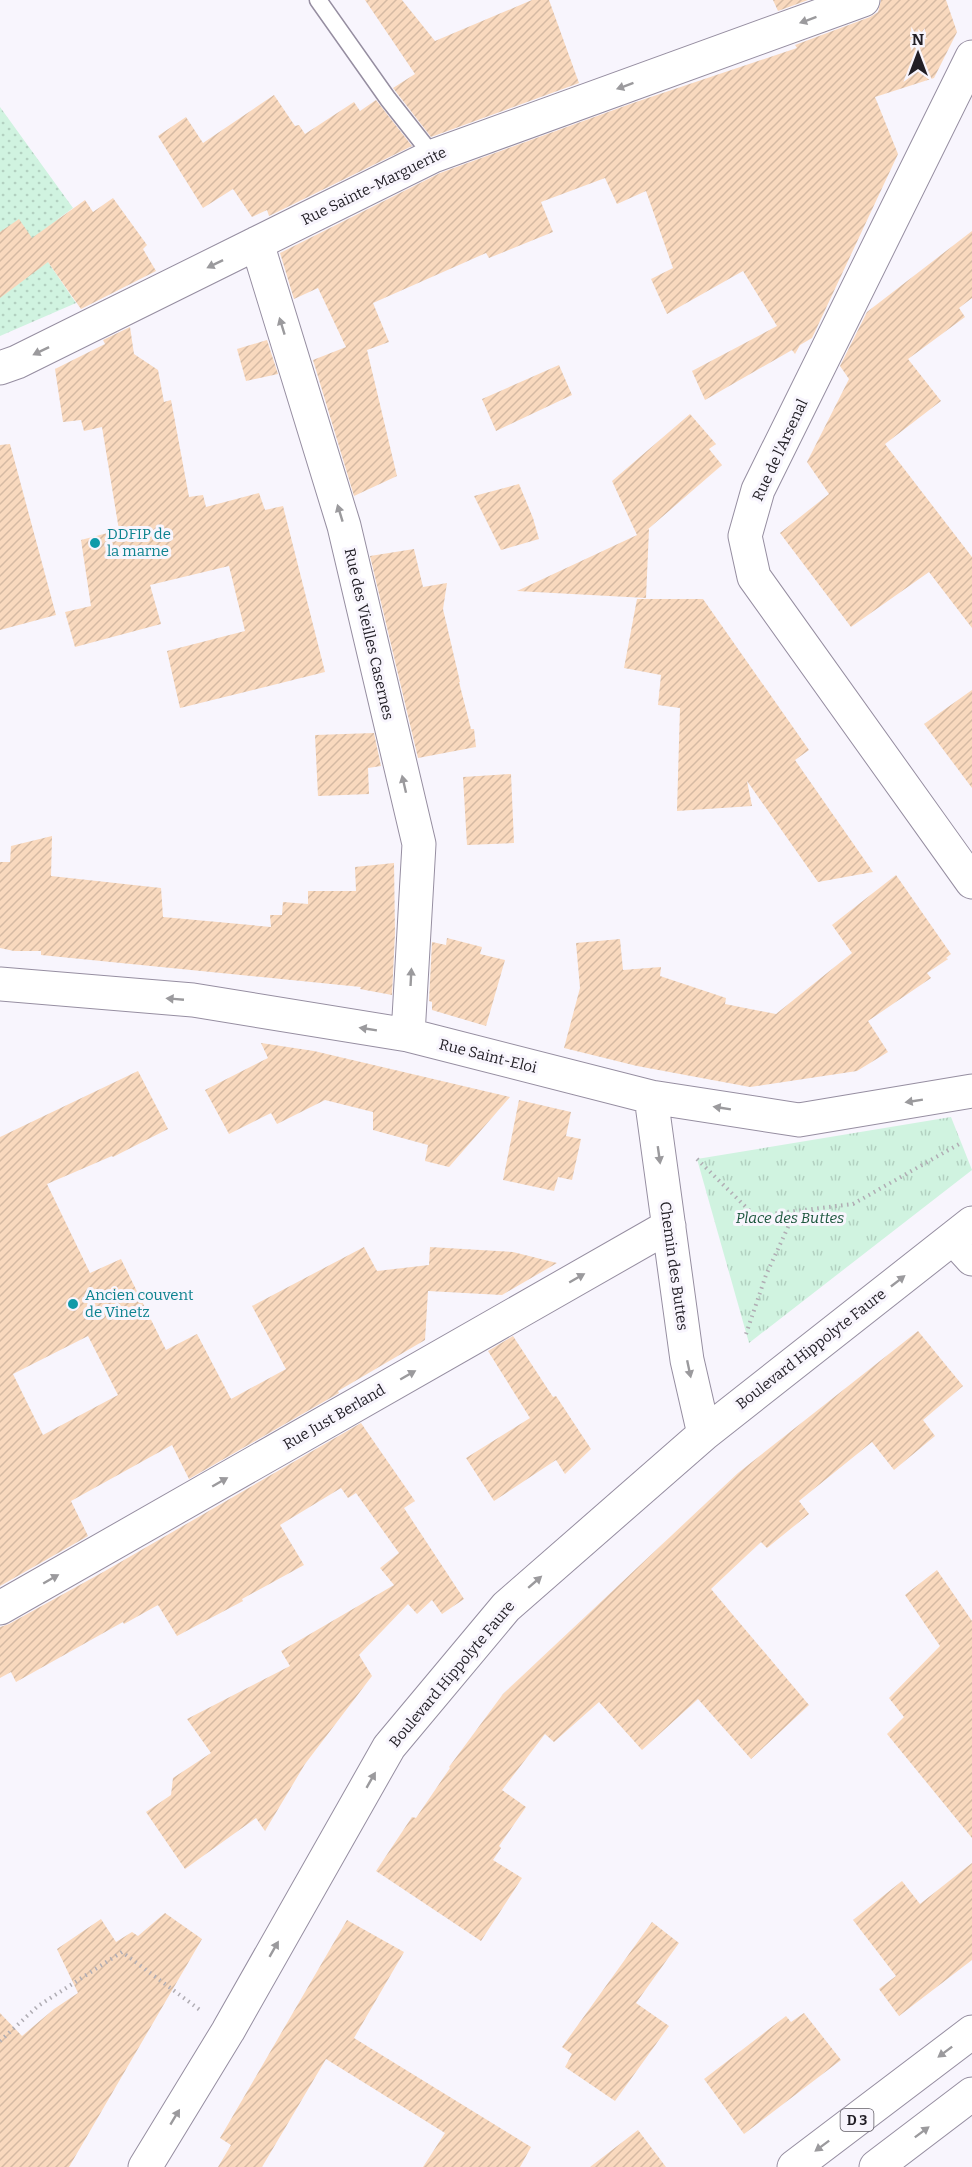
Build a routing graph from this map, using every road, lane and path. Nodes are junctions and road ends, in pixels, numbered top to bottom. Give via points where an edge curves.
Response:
1 (318, 0) edge
2 (863, 0) edge
3 (972, 57) edge
4 (433, 156) junction
5 (257, 243) junction
6 (0, 368) edge
7 (972, 882) edge
8 (0, 984) edge
9 (408, 1035) junction
10 (972, 1091) edge
11 (651, 1097) junction
12 (961, 1143) dead end
13 (697, 1159) dead end
14 (818, 1208) junction
15 (669, 1226) junction
16 (966, 1240) edge
17 (746, 1334) dead end
18 (704, 1434) junction
19 (0, 1608) edge
20 (228, 2031) junction
21 (972, 2032) edge
22 (0, 2041) edge
23 (972, 2094) edge
24 (144, 2167) edge
25 (794, 2167) edge
26 (876, 2167) edge

1 - 4 lane
2 -> 4 street, Rue Sainte-Marguerite
3 - 7 street, Rue de l'Arsenal via 758,490 745,537 754,577
4 - 5 street, Rue Sainte-Marguerite
5 -> 6 street, Rue Sainte-Marguerite
9 -> 5 street, Rue des Vieilles Casernes via 419,844 344,526
9 -> 8 street, Rue Saint-Eloi via 193,1000
9 - 11 street, Rue Saint-Eloi
10 -> 11 street, Rue Saint-Eloi via 799,1120
11 -> 15 street, Chemin des Buttes
12 - 14 path via 853,1204
13 - 14 path via 755,1216
14 - 17 path via 789,1225 766,1275
15 -> 18 street, Chemin des Buttes via 687,1360
19 -> 15 street, Rue Just Berland
18 -> 16 street, Boulevard Hippolyte Faure
20 -> 18 street, Boulevard Hippolyte Faure via 389,1747 506,1607
20 - 22 path via 122,1952 38,2006
24 -> 20 street, Boulevard Hippolyte Faure
21 -> 25 street, D 3
26 -> 23 street

